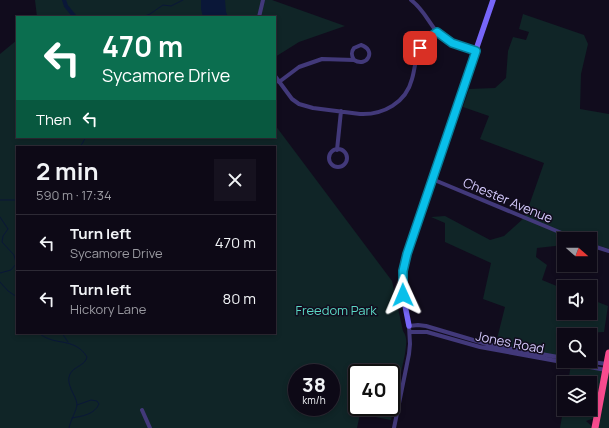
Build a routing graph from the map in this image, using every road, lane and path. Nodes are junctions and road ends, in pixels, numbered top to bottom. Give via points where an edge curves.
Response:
1 (263, 0) edge
2 (411, 0) edge
3 (493, 0) edge
4 (260, 16) edge
5 (437, 32) junction
6 (476, 51) junction
7 (354, 60) junction
8 (276, 78) edge
9 (279, 82) junction
10 (342, 112) junction
11 (337, 150) junction
12 (432, 179) junction
13 (559, 232) edge
14 (597, 247) edge
15 (609, 251) edge
16 (410, 329) junction
17 (609, 353) edge
18 (557, 357) edge
19 (597, 365) edge
20 (606, 367) junction
21 (142, 410) dead end
22 (150, 428) edge
23 (394, 428) edge
24 (595, 428) edge

1 - 4 street
2 - 5 street via 423,11
3 - 6 street
5 - 6 street via 452,43
5 - 10 street via 420,48 411,83 397,103 386,110 372,113
6 - 12 street
7 - 7 street via 362,62 368,58 366,46 354,48
7 - 9 street via 322,59 299,67
8 - 9 street
9 - 10 street via 299,104
10 - 11 street
11 - 11 street via 333,151 329,160 336,167 341,166 347,159 342,150
12 - 13 street, Chester Avenue
12 - 16 street via 403,271 403,295
14 - 15 street
16 - 18 street, Jones Road via 422,325 490,345
16 - 20 street, Jones Road via 480,347
16 - 23 street via 409,354
17 - 20 highway
19 - 20 street
20 - 24 highway
21 - 22 street

